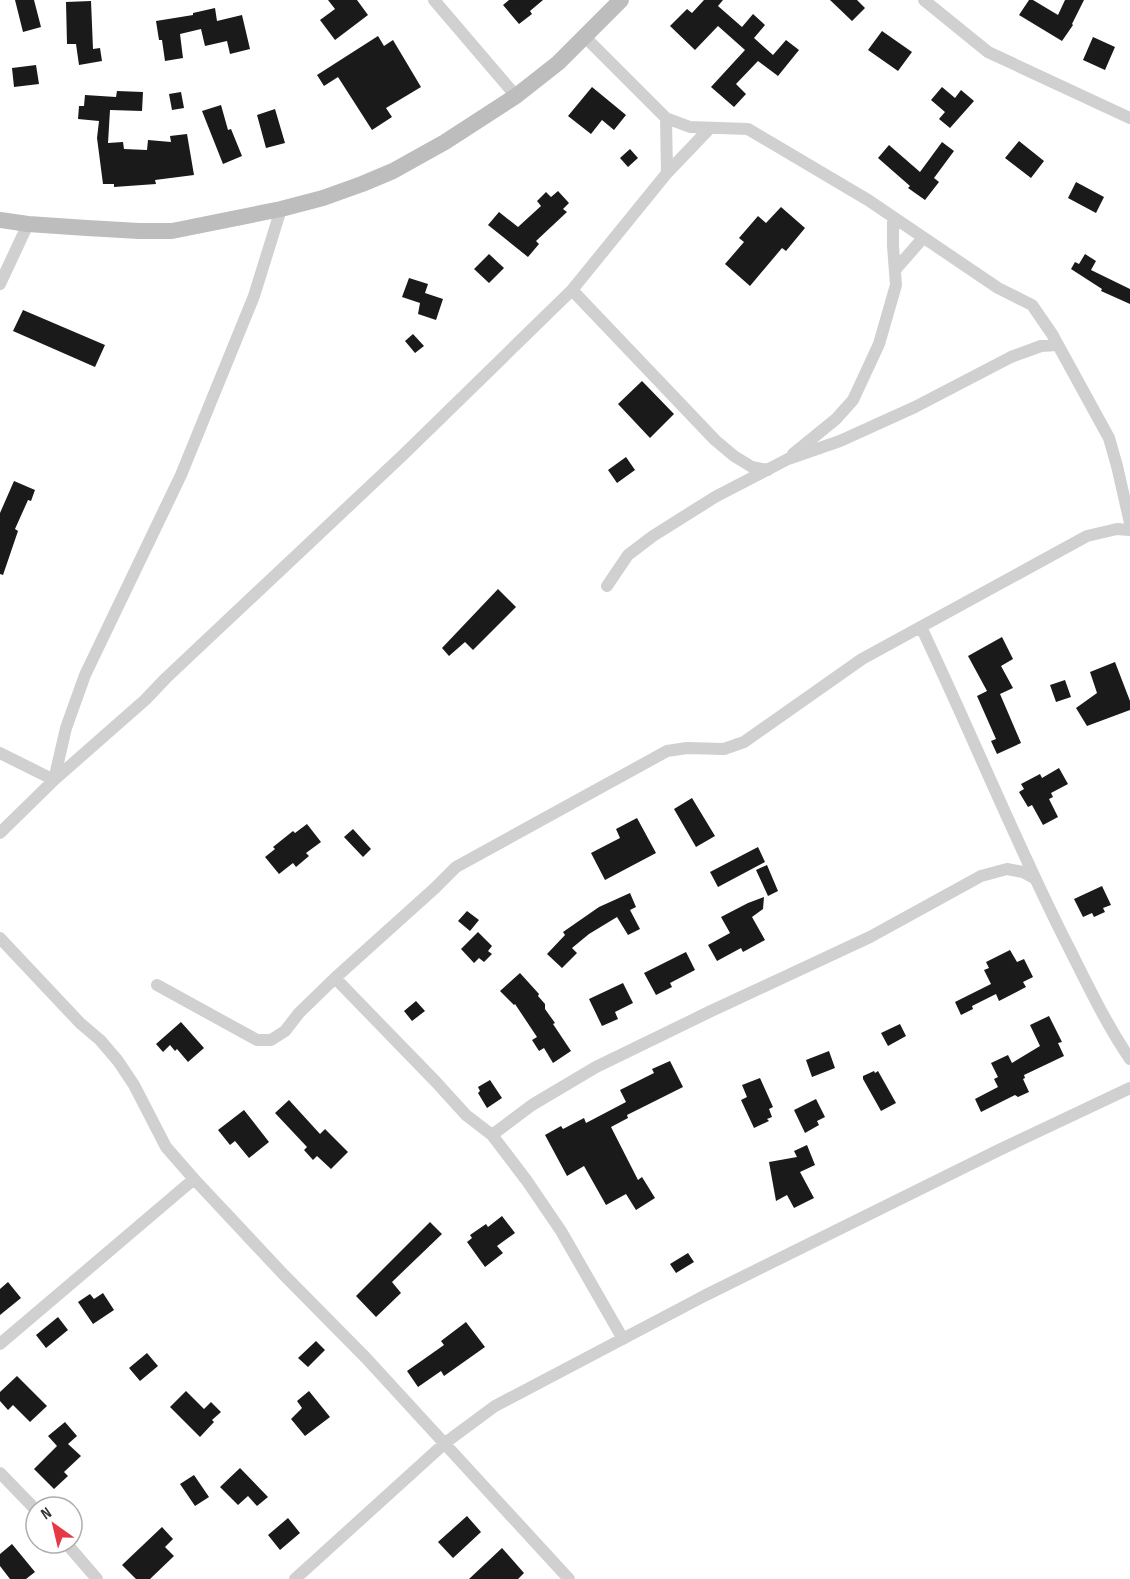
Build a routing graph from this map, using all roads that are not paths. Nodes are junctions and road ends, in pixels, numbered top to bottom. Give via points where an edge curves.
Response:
1 (434, 0) edge
2 (621, 0) edge
3 (924, 0) edge
4 (585, 37) junction
5 (516, 96) junction
6 (666, 118) junction
7 (1130, 118) edge
8 (710, 128) junction
9 (667, 173) junction
10 (280, 209) junction
11 (893, 217) junction
12 (0, 220) edge
13 (28, 224) junction
14 (923, 238) junction
15 (895, 270) junction
16 (0, 285) edge
17 (572, 290) junction
18 (1058, 345) junction
19 (788, 459) junction
20 (768, 470) junction
21 (1130, 523) edge
22 (1130, 531) edge
23 (607, 586) dead end
24 (921, 627) junction
25 (0, 753) edge
26 (54, 780) junction
27 (0, 833) edge
28 (1034, 878) junction
29 (0, 938) edge
30 (335, 978) junction
31 (157, 985) dead end
32 (1130, 1059) edge
33 (1130, 1088) edge
34 (492, 1135) junction
35 (194, 1179) junction
36 (622, 1339) junction
37 (0, 1344) edge
38 (445, 1443) junction
39 (0, 1473) edge
40 (24, 1498) edge
41 (76, 1555) edge
42 (97, 1579) edge
43 (295, 1579) edge
44 (570, 1579) edge

1 - 5 street
2 - 4 street
3 - 7 street via 988,52
4 - 5 street
4 - 6 street
5 - 10 street via 393,171
6 - 8 street via 690,127
6 - 9 street
8 - 9 street
8 - 11 street via 748,129
9 - 17 street
10 - 13 street via 172,231
10 - 26 street via 254,296 186,464 85,675 66,728
11 - 14 street
11 - 15 street
12 - 13 street
13 - 16 street
14 - 15 street
14 - 18 street via 998,288 1032,305
15 - 19 street via 896,285 879,344 853,400
17 - 20 street via 715,440 752,467
17 - 26 street via 145,700
18 - 19 street via 1041,346 1011,357 915,407 840,441
18 - 21 street via 1109,438
19 - 20 street
20 - 23 street via 715,496 653,536 628,555
22 - 24 street via 1118,529 1087,536
24 - 28 street
24 - 30 street via 861,659 744,742 724,749 667,751 456,867
25 - 26 street
26 - 27 street
28 - 32 street via 1105,1020
28 - 34 street via 1007,869 981,876 870,937 596,1067 532,1105
29 - 35 street via 118,1061 166,1147
30 - 31 street via 285,1031 271,1040 257,1040
30 - 34 street via 466,1115
33 - 36 street
34 - 36 street via 561,1231
35 - 37 street
35 - 38 street
36 - 38 street via 495,1406
38 - 43 street
38 - 44 street
39 - 40 street
41 - 42 street

